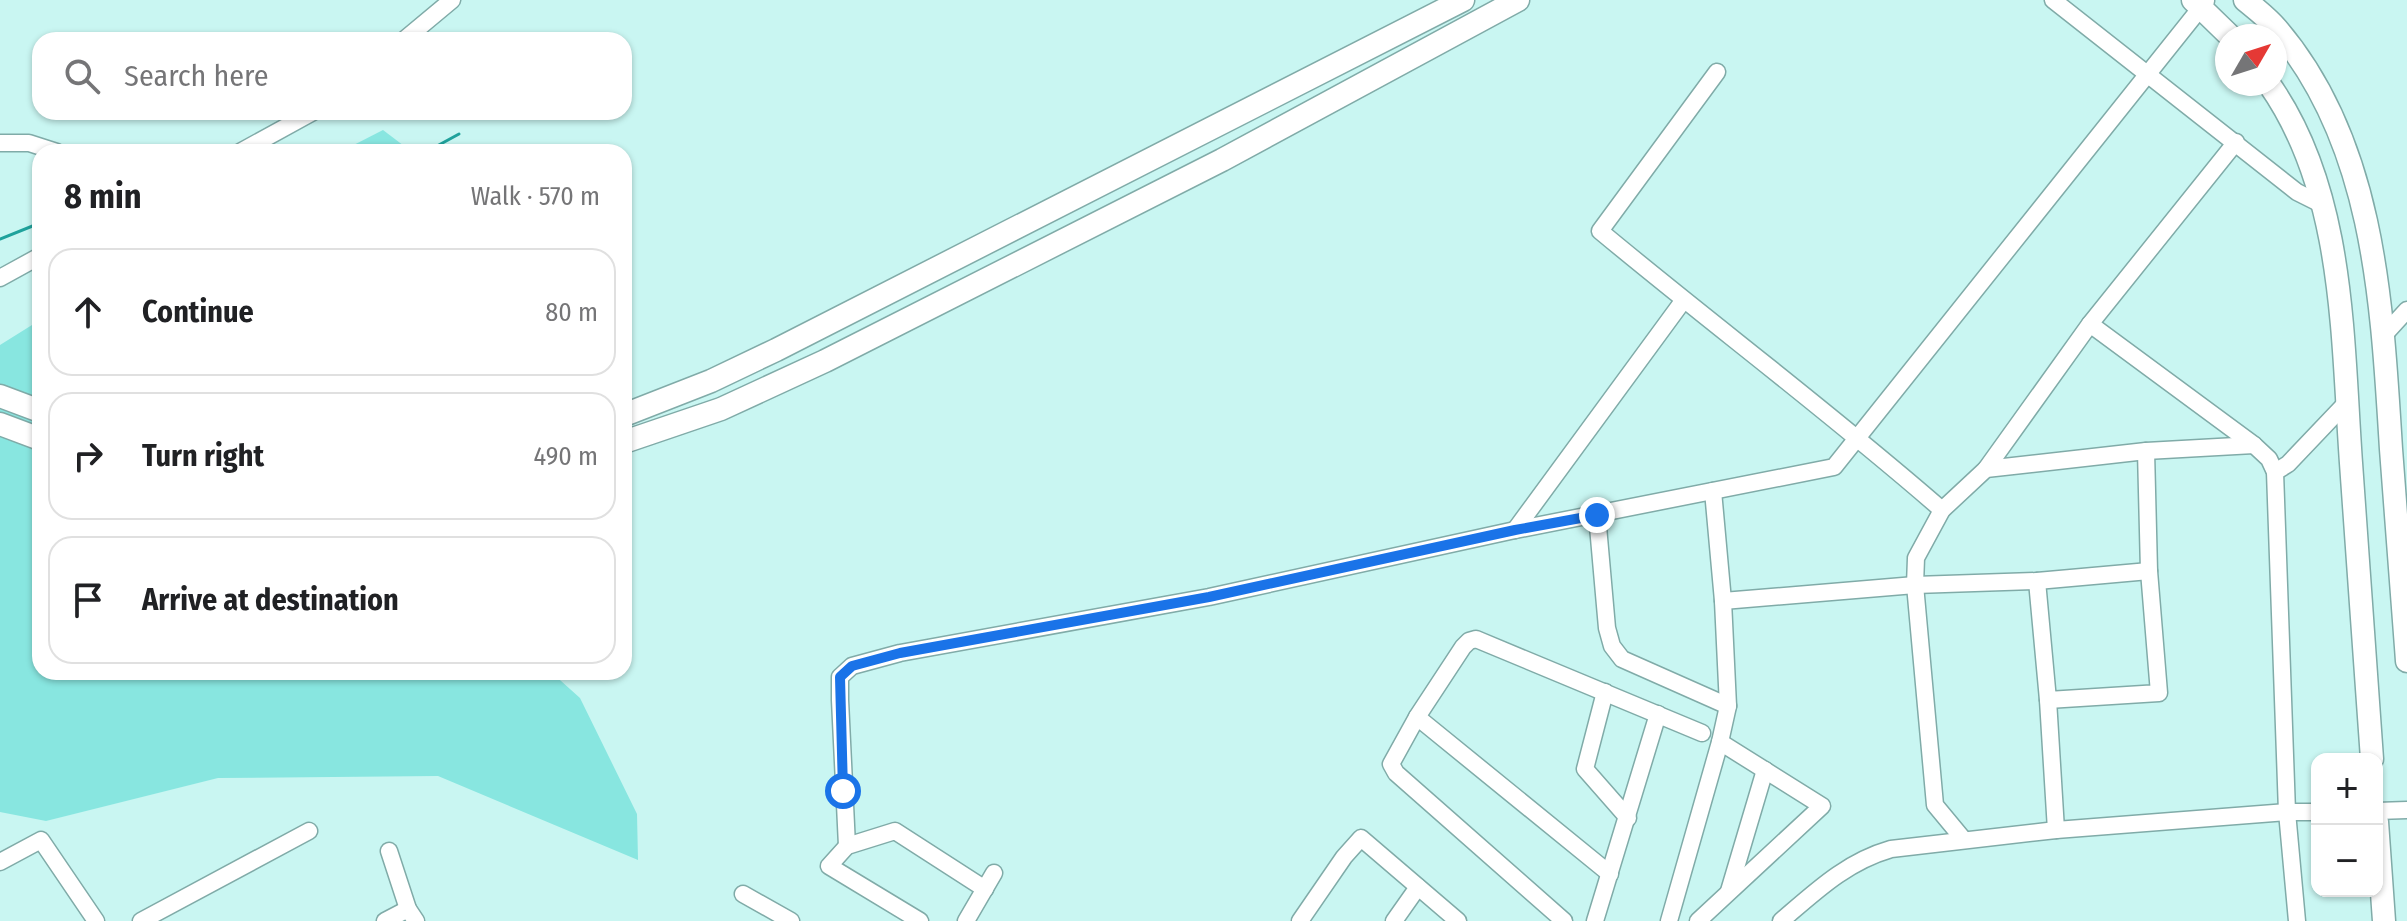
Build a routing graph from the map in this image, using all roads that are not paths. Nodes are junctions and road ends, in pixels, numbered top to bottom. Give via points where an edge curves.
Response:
1 (452, 0) edge
2 (1463, 0) edge
3 (1518, 0) edge
4 (2053, 0) edge
5 (2245, 0) edge
6 (2201, 2) edge
7 (2220, 24) edge
8 (414, 32) edge
9 (1717, 72) dead end
10 (2147, 73) junction
11 (2277, 96) edge
12 (298, 120) edge
13 (2236, 142) junction
14 (0, 143) edge
15 (32, 144) edge
16 (255, 144) edge
17 (2323, 205) junction
18 (32, 260) edge
19 (0, 278) edge
20 (1683, 301) junction
21 (2407, 310) edge
22 (2090, 324) junction
23 (2384, 335) junction
24 (0, 396) edge
25 (2347, 402) junction
26 (32, 408) edge
27 (632, 412) edge
28 (0, 424) edge
29 (32, 436) edge
30 (1859, 438) junction
31 (632, 439) edge
32 (2254, 445) junction
33 (2146, 451) junction
34 (1986, 469) junction
35 (2275, 472) junction
36 (1713, 491) junction
37 (1942, 510) junction
38 (1597, 515) junction
39 (1515, 530) junction
40 (2149, 571) junction
41 (2037, 581) junction
42 (1915, 585) junction
43 (1723, 601) junction
44 (2407, 661) edge
45 (1605, 692) junction
46 (2048, 700) junction
47 (1728, 706) junction
48 (1658, 714) junction
49 (1417, 717) junction
50 (1702, 733) dead end
51 (1720, 742) junction
52 (2372, 753) edge
53 (1765, 770) junction
54 (2407, 810) edge
55 (2383, 811) edge
56 (2287, 812) junction
57 (2311, 812) edge
58 (1628, 818) junction
59 (2377, 825) edge
60 (2056, 830) junction
61 (309, 831) dead end
62 (1964, 840) junction
63 (847, 846) junction
64 (389, 851) dead end
65 (0, 862) edge
66 (994, 873) dead end
67 (1610, 874) junction
68 (1418, 887) junction
69 (985, 889) junction
70 (743, 894) dead end
71 (1729, 894) junction
72 (412, 915) edge
73 (96, 921) edge
74 (141, 921) edge
75 (385, 921) edge
76 (791, 921) edge
77 (920, 921) edge
78 (966, 921) edge
79 (1300, 921) edge
80 (1394, 921) edge
81 (1458, 921) edge
82 (1564, 921) edge
83 (1595, 921) edge
84 (1669, 921) edge
85 (1698, 921) edge
86 (1781, 921) edge
87 (2297, 921) edge
88 (2384, 921) edge

1 - 8 street
2 - 27 highway via 776,350
3 - 31 highway via 1222,160 825,361 721,409
4 - 10 street
5 - 23 highway via 2276,28 2315,81 2339,133 2368,226
6 - 7 highway
6 - 10 street
9 - 20 street via 1600,231
10 - 13 street
10 - 30 street
11 - 17 highway via 2303,146
12 - 16 street
13 - 17 street via 2297,192
13 - 22 street
14 - 15 street
17 - 25 highway
18 - 19 street
20 - 30 street
20 - 39 street
21 - 23 street
22 - 32 street
22 - 34 street
23 - 44 highway
24 - 26 highway
25 - 35 street
25 - 52 highway
28 - 29 highway
30 - 36 street via 1834,467
30 - 37 street
32 - 33 street
32 - 35 street
33 - 34 street
33 - 40 street
34 - 37 street
35 - 56 street
36 - 38 street
36 - 43 street
37 - 42 street via 1916,558
38 - 39 street
38 - 47 street via 1612,646 1622,659
39 - 63 street via 1209,597 929,647 852,666 840,677
40 - 41 street
40 - 46 street via 2159,693
41 - 42 street
41 - 46 street
42 - 43 street
42 - 62 street via 1935,805
43 - 47 street
45 - 48 street
45 - 49 street via 1476,639 1463,647
45 - 58 street via 1585,769
46 - 60 street
47 - 51 street
48 - 50 street
48 - 58 street
49 - 67 street
49 - 82 street via 1391,764 1396,773
51 - 53 street
51 - 84 street
53 - 71 street
53 - 71 street via 1822,806
54 - 55 street
56 - 57 street
56 - 60 street
56 - 87 street
58 - 67 street
59 - 88 highway
60 - 62 street
61 - 74 street
62 - 86 street via 1865,856
63 - 69 street via 895,831
63 - 77 street via 829,866
64 - 72 street
65 - 73 street via 41,840
66 - 69 street
67 - 83 street
68 - 79 street via 1361,838
68 - 80 street
68 - 81 street
69 - 78 street
70 - 76 street
71 - 85 street
72 - 75 street

